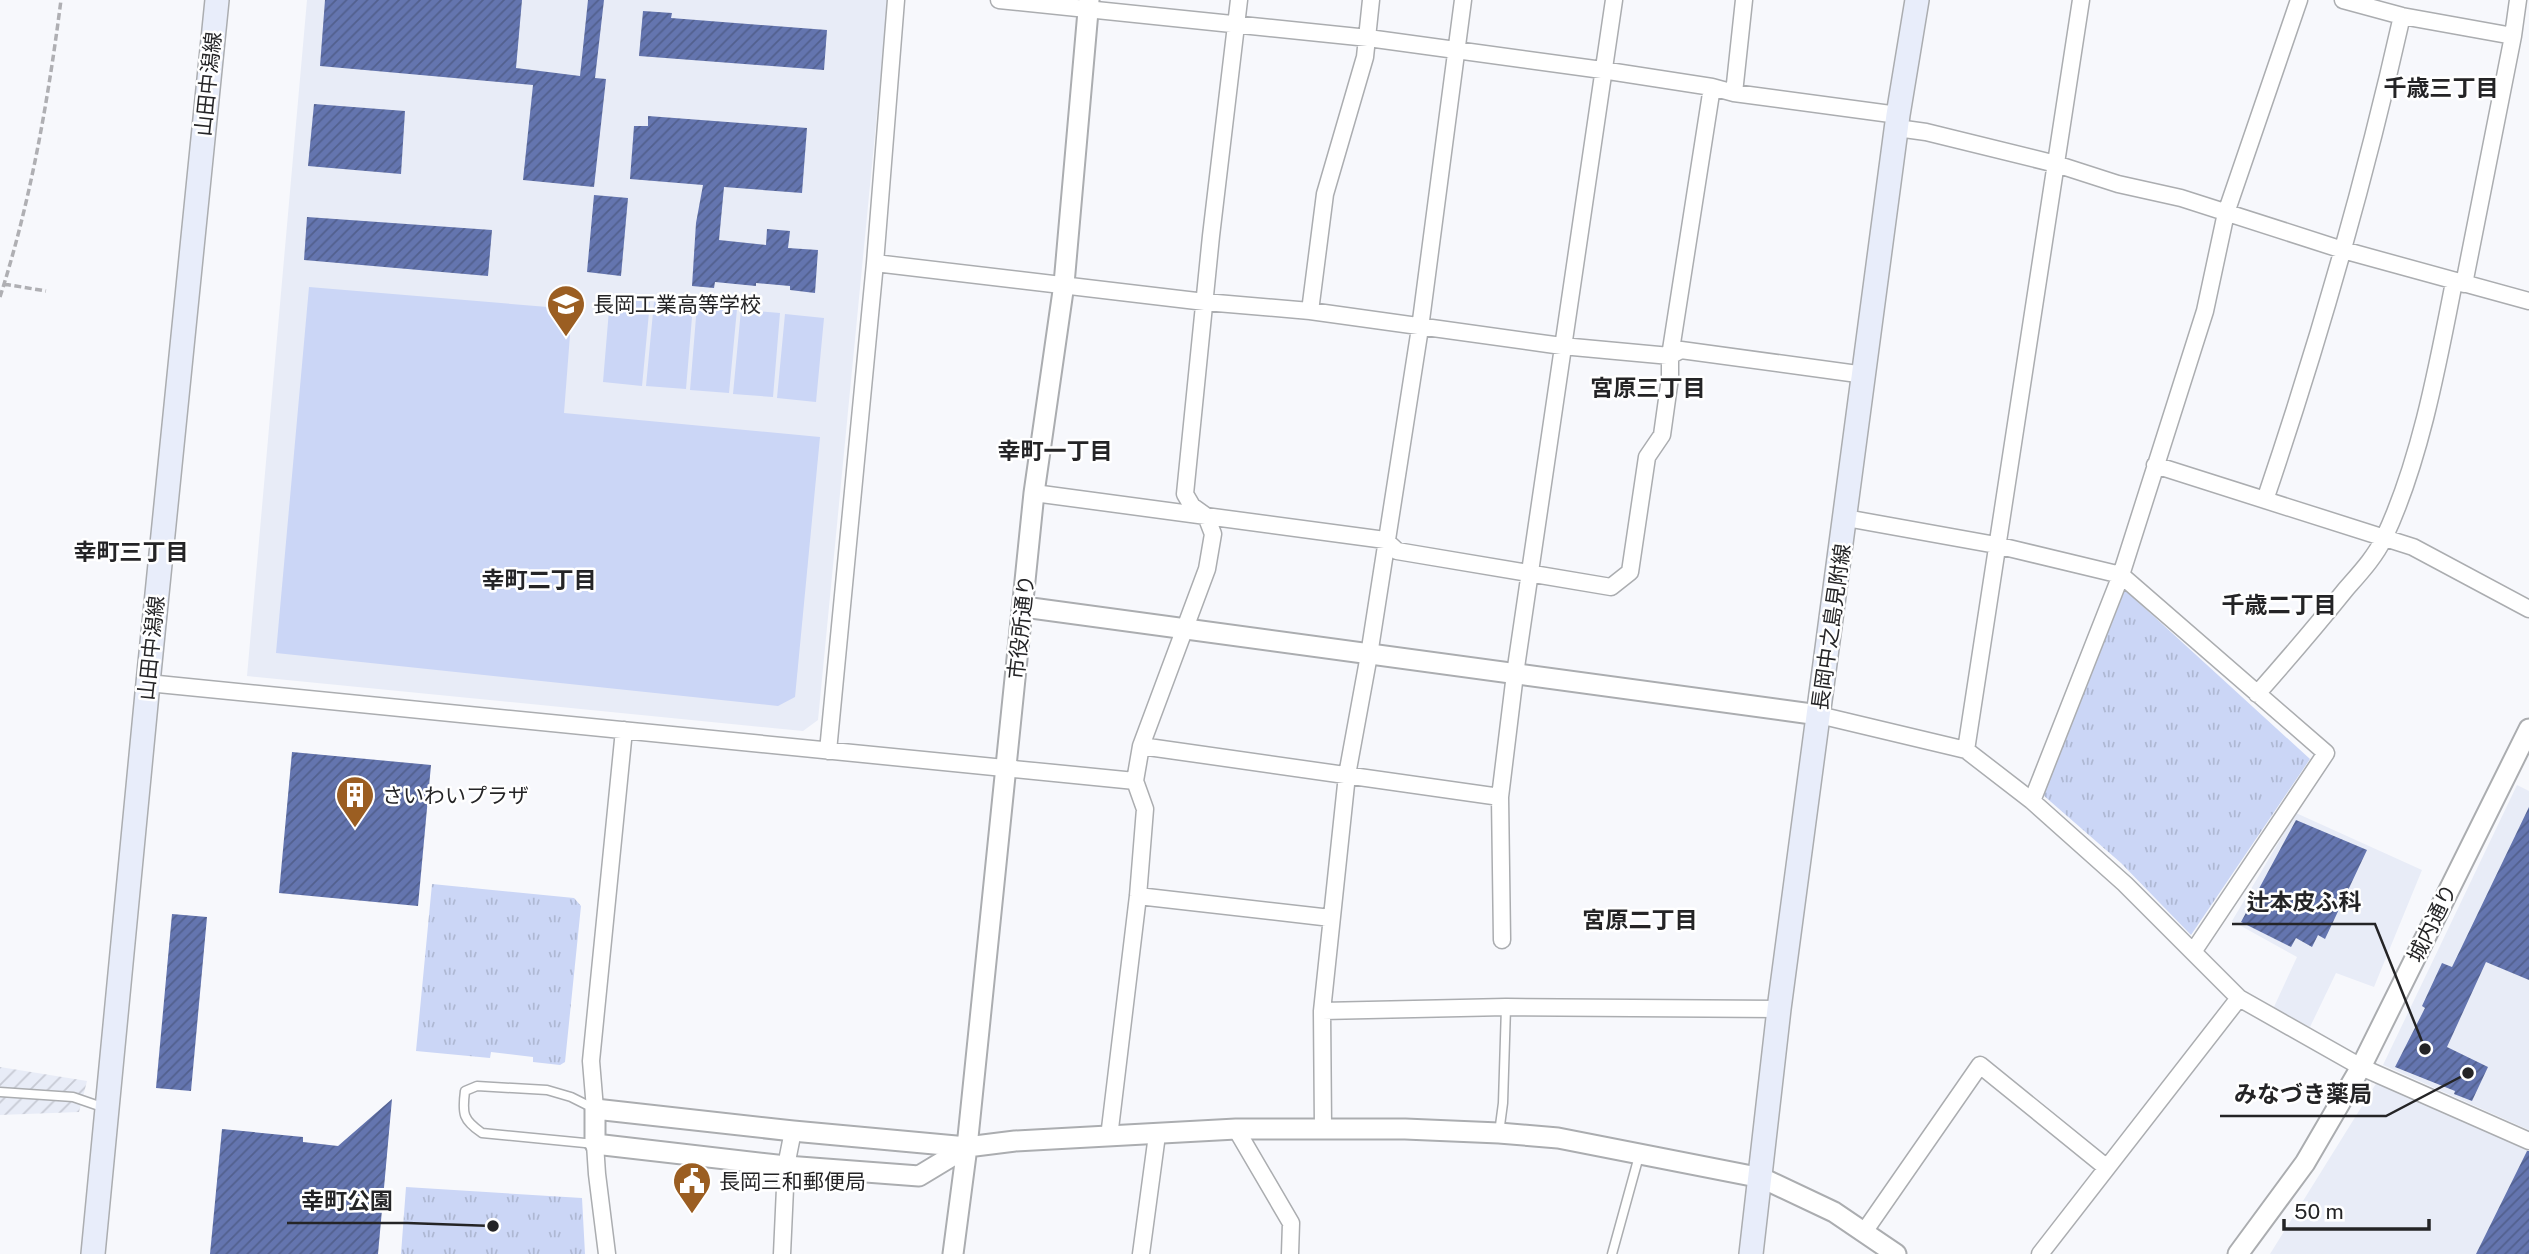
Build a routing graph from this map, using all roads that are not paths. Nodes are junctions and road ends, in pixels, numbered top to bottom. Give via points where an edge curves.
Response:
1 (217, 0) edge
2 (896, 0) edge
3 (999, 0) edge
4 (1239, 0) edge
5 (1371, 0) edge
6 (1463, 0) edge
7 (1614, 0) edge
8 (1744, 0) edge
9 (1917, 0) edge
10 (2081, 0) edge
11 (2300, 0) edge
12 (2343, 0) edge
13 (2518, 0) edge
14 (1089, 4) edge
15 (2402, 16) junction
16 (1237, 23) junction
17 (2513, 36) junction
18 (1368, 38) junction
19 (1455, 50) junction
20 (1602, 71) junction
21 (1712, 87) junction
22 (1734, 93) junction
23 (1898, 122) junction
24 (2056, 164) junction
25 (2227, 213) junction
26 (2343, 250) junction
27 (875, 263) junction
28 (2459, 283) junction
29 (1064, 284) junction
30 (2529, 301) edge
31 (1205, 302) junction
32 (1310, 311) junction
33 (1420, 328) junction
34 (1562, 346) junction
35 (1670, 356) junction
36 (1865, 375) junction
37 (2155, 465) junction
38 (1034, 493) junction
39 (2265, 500) junction
40 (1206, 516) junction
41 (1846, 518) junction
42 (2384, 538) junction
43 (1385, 540) junction
44 (1996, 545) junction
45 (1531, 575) junction
46 (2122, 575) junction
47 (1024, 607) junction
48 (2529, 609) edge
49 (1184, 628) junction
50 (1369, 655) junction
51 (1515, 674) junction
52 (148, 683) junction
53 (2257, 694) junction
54 (1819, 715) junction
55 (2529, 729) edge
56 (624, 730) junction
57 (1141, 746) junction
58 (1966, 750) junction
59 (828, 751) junction
60 (2523, 756) edge
61 (1006, 769) junction
62 (1347, 775) junction
63 (1135, 782) junction
64 (1500, 797) junction
65 (2032, 802) junction
66 (1138, 896) junction
67 (1331, 918) junction
68 (1502, 940) dead end
69 (2193, 952) junction
70 (2239, 998) junction
71 (1506, 1007) junction
72 (1779, 1009) junction
73 (1322, 1011) junction
74 (2361, 1067) junction
75 (0, 1092) edge
76 (595, 1109) junction
77 (108, 1110) junction
78 (1323, 1128) junction
79 (1236, 1129) junction
80 (793, 1131) junction
81 (1499, 1133) junction
82 (1157, 1135) junction
83 (1109, 1138) junction
84 (2529, 1141) edge
85 (595, 1144) junction
86 (967, 1147) junction
87 (1640, 1153) junction
88 (786, 1166) junction
89 (2107, 1168) junction
90 (1762, 1178) junction
91 (1864, 1232) junction
92 (93, 1254) edge
93 (607, 1254) edge
94 (782, 1254) edge
95 (953, 1254) edge
96 (1141, 1254) edge
97 (1290, 1254) edge
98 (1612, 1254) edge
99 (1751, 1254) edge
100 (1896, 1254) edge
101 (2039, 1254) edge
102 (2238, 1254) edge

1 - 52 main road, 山田中潟線
2 - 27 street
3 - 14 street
4 - 16 street
5 - 18 street
6 - 19 street
7 - 20 street
8 - 22 street
9 - 23 main road, 長岡中之島見附線
10 - 24 street
11 - 25 street
12 - 15 street
13 - 17 street
14 - 16 street
14 - 29 street, 市役所通り
15 - 17 street
15 - 26 street
16 - 18 street
16 - 31 street
17 - 28 street
18 - 19 street
18 - 32 street via 1325,194
19 - 20 street
19 - 33 street
20 - 21 street
20 - 34 street
21 - 22 street
21 - 35 street
22 - 23 street
23 - 24 street
23 - 36 main road, 長岡中之島見附線
24 - 25 street
24 - 44 street
25 - 26 street
25 - 37 street via 2205,311
26 - 28 street
26 - 39 street
27 - 29 street
27 - 59 street
28 - 30 street
28 - 42 street via 2412,463
29 - 31 street
29 - 38 street, 市役所通り
31 - 32 street
31 - 40 street via 1185,494
32 - 33 street
33 - 34 street
33 - 43 street
34 - 35 street
34 - 45 street
35 - 36 street via 1681,350
35 - 45 street via 1662,435 1647,457 1630,572 1611,587
36 - 41 main road, 長岡中之島見附線
37 - 39 street
37 - 46 street
38 - 40 street
38 - 47 street, 市役所通り
39 - 42 street
40 - 43 street
40 - 49 street via 1213,534 1207,569
41 - 44 street
41 - 54 main road, 長岡中之島見附線
42 - 48 street via 2413,547
42 - 53 street
43 - 45 street via 1397,551
43 - 50 street
44 - 46 street
44 - 58 street
45 - 51 street
46 - 53 street
46 - 65 street
47 - 49 street
47 - 61 street, 市役所通り
49 - 50 street
49 - 57 street
50 - 51 street
50 - 62 street
51 - 54 street
51 - 64 street
52 - 56 street
52 - 77 main road, 山田中潟線
53 - 69 street via 2326,752
54 - 58 street
54 - 72 main road, 長岡中之島見附線
55 - 60 street, 城内通り
56 - 59 street
56 - 76 street via 591,1061
57 - 62 street
57 - 63 street
58 - 65 street
59 - 61 street
60 - 74 street, 城内通り
61 - 63 street
61 - 86 street, 市役所通り
62 - 64 street
62 - 67 street
63 - 66 street via 1145,809
64 - 68 street
65 - 69 street
66 - 67 street
66 - 83 street
67 - 73 street
69 - 70 street
70 - 74 street
70 - 89 street
71 - 72 street
71 - 73 street
71 - 81 lane
72 - 90 main road, 長岡中之島見附線
73 - 78 street
74 - 84 street
74 - 102 street, 城内通り via 2305,1163
75 - 77 lane via 73,1097
76 - 80 street
76 - 85 street
76 - 85 lane via 547,1090 477,1086 464,1091 462,1111 482,1133
77 - 92 main road, 山田中潟線
78 - 79 street
78 - 81 street
79 - 82 street
79 - 97 street via 1291,1223
80 - 86 street
80 - 88 street
81 - 87 street
82 - 83 street
82 - 96 street
83 - 86 street
85 - 88 street
85 - 93 street
86 - 88 street via 919,1176
86 - 95 street, 市役所通り
87 - 90 street
87 - 98 lane
88 - 94 street
89 - 91 street via 1980,1065
89 - 101 street
90 - 91 street
90 - 99 main road, 長岡中之島見附線
91 - 100 street

